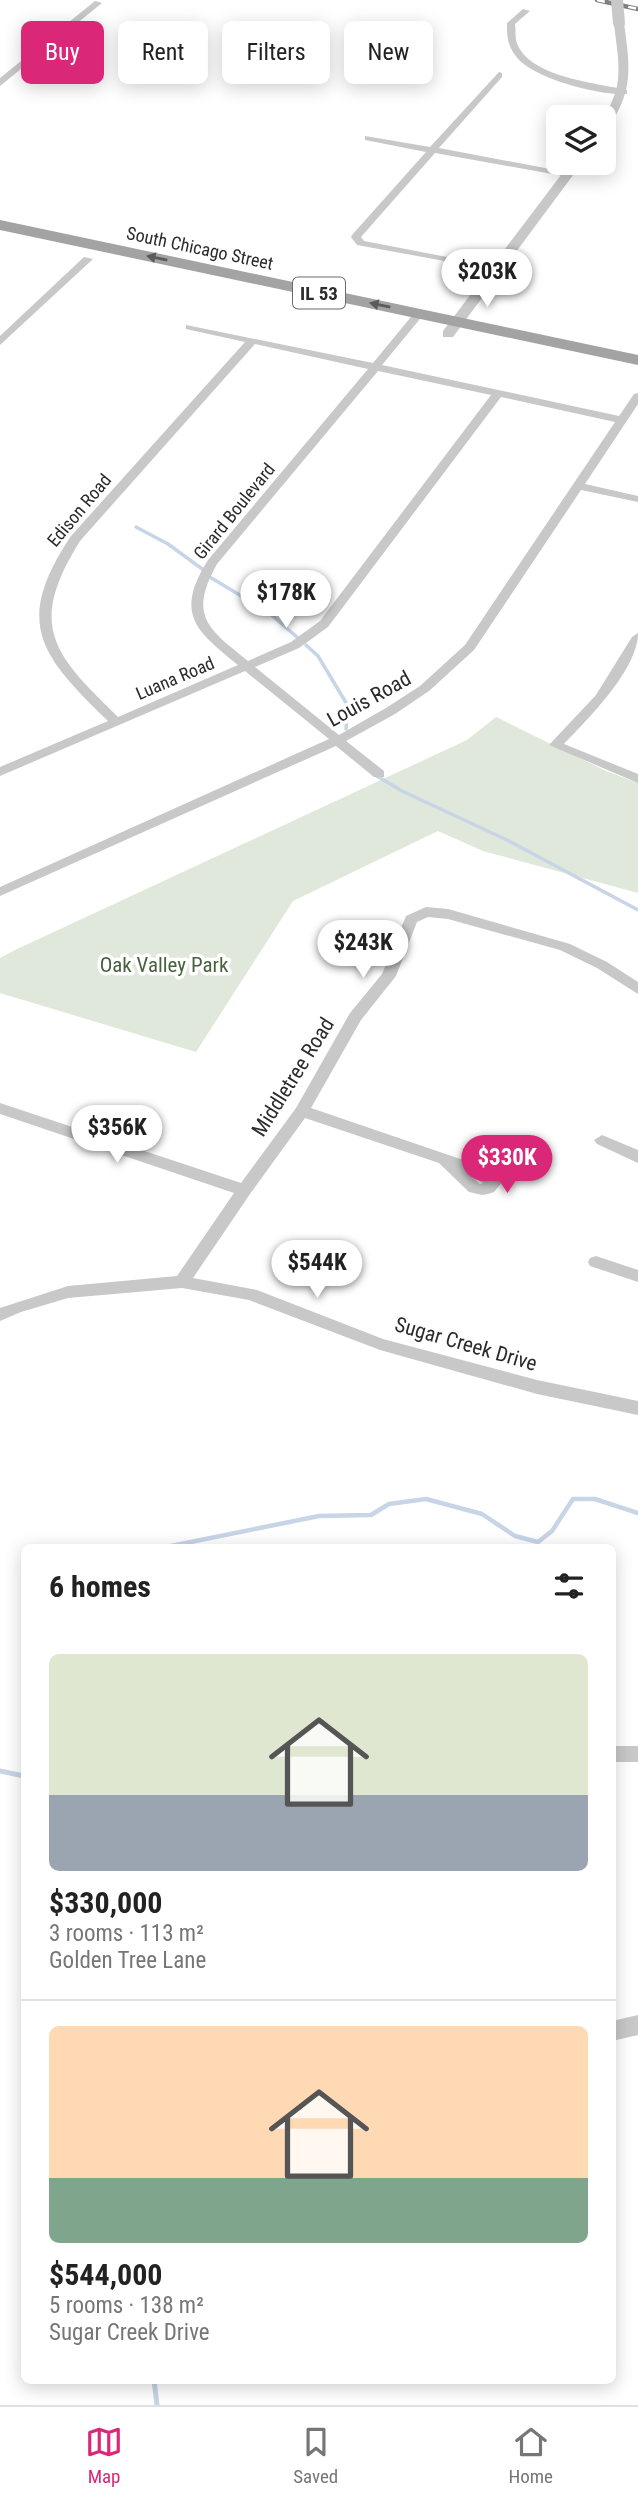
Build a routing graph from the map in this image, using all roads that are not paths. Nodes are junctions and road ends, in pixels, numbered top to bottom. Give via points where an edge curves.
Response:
1 (617, 0) edge
2 (98, 4) dead end
3 (526, 11) dead end
4 (499, 75) dead end
5 (0, 83) edge
6 (624, 92) junction
7 (616, 109) edge
8 (368, 138) dead end
9 (433, 150) junction
10 (546, 171) edge
11 (566, 175) edge
12 (0, 230) edge
13 (88, 259) junction
14 (495, 269) junction
15 (414, 319) junction
16 (190, 327) dead end
17 (452, 328) junction
18 (253, 340) junction
19 (0, 342) edge
20 (638, 360) edge
21 (375, 366) junction
22 (638, 374) edge
23 (499, 392) junction
24 (638, 396) edge
25 (622, 420) junction
26 (579, 486) junction
27 (638, 499) edge
28 (638, 638) edge
29 (246, 667) junction
30 (116, 722) junction
31 (336, 741) junction
32 (0, 772) edge
33 (379, 774) dead end
34 (638, 779) edge
35 (0, 892) edge
36 (638, 989) edge
37 (0, 1108) edge
38 (302, 1111) junction
39 (602, 1140) dead end
40 (638, 1157) edge
41 (444, 1159) dead end
42 (244, 1190) junction
43 (596, 1262) dead end
44 (638, 1276) edge
45 (182, 1282) junction
46 (0, 1315) edge
47 (638, 1408) edge
48 (616, 1754) edge
49 (638, 1754) edge
50 (638, 2025) edge
51 (616, 2030) edge

1 - 6 street, bridge
2 - 5 street
3 - 6 street via 511,23 509,35 511,46 529,65 564,79
4 - 9 street
6 - 7 street
8 - 9 street
9 - 10 street
9 - 14 street via 356,237
11 - 14 street
12 - 13 main road, South Chicago Street / IL 53
15 -> 12 main road, South Chicago Street / IL 53
13 - 15 main road, South Chicago Street / IL 53
13 - 19 street
14 - 17 street
15 - 17 main road, South Chicago Street / IL 53
15 - 21 street, Girard Boulevard
16 - 18 street
17 - 20 main road, South Chicago Street / IL 53
17 - 22 main road, South Chicago Street / IL 53
18 - 21 street
18 - 30 street, Edison Road via 56,564 46,597 45,627 53,653 71,679
21 - 23 street
21 - 29 street, Girard Boulevard via 212,563 196,590 197,612 207,634
23 - 25 street
23 - 29 street, Luana Road via 324,624 295,645
24 - 25 street, Louis Road
25 - 26 street, Louis Road
26 - 27 street
26 - 31 street, Louis Road via 450,671 398,708
28 - 34 street via 601,697 556,745
29 - 30 street, Luana Road
29 - 31 street, Girard Boulevard
30 - 32 street, Luana Road
31 - 33 street, Girard Boulevard
31 - 35 street, Louis Road
36 - 38 street, Middletree Road via 565,947 426,912 411,919 389,976 355,1017
37 - 42 street
38 - 41 street
38 - 42 street, Middletree Road
39 - 40 street
42 - 45 street, Middletree Road
43 - 44 street
45 - 46 street, Sugar Creek Drive via 68,1292
45 - 47 street, Sugar Creek Drive via 251,1294 380,1344 537,1387
48 - 49 street
50 - 51 street

